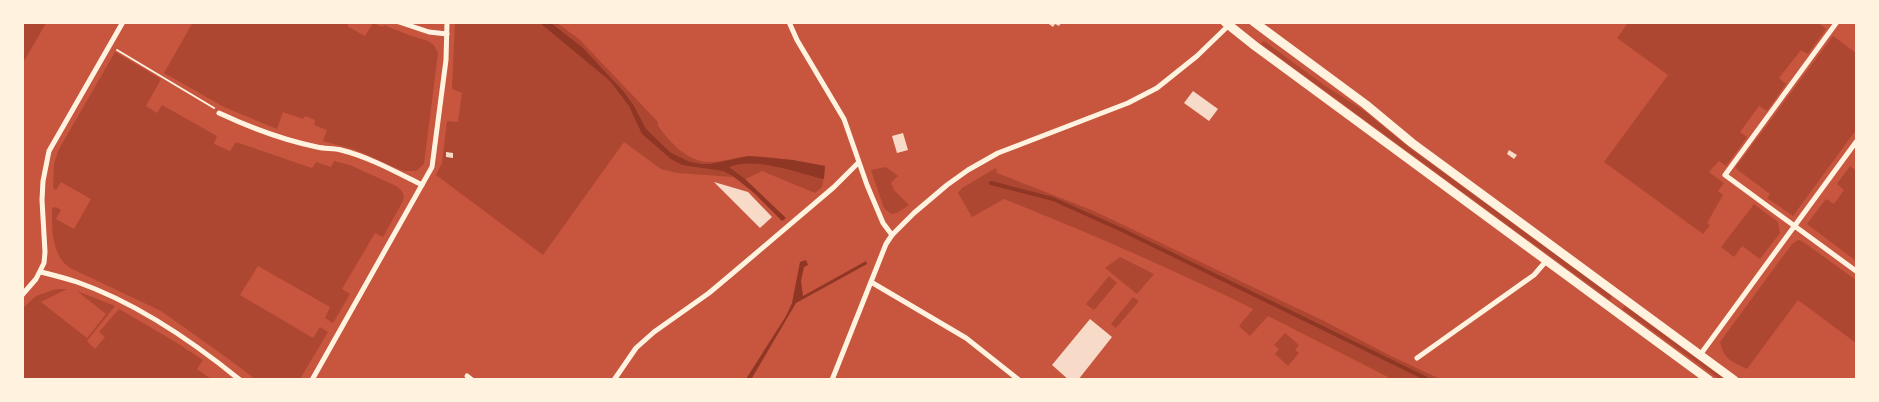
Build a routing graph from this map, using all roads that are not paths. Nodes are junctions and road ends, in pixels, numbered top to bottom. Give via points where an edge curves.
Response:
1 (123, 22) edge
2 (399, 22) edge
3 (447, 22) edge
4 (789, 22) edge
5 (1254, 22) edge
6 (1837, 22) edge
7 (1229, 23) edge
8 (447, 34) junction
9 (219, 113) road end
10 (1856, 142) edge
11 (858, 163) junction
12 (422, 185) junction
13 (1795, 226) junction
14 (892, 235) junction
15 (1547, 260) junction
16 (1856, 270) edge
17 (40, 272) junction
18 (870, 282) junction
19 (22, 296) edge
20 (1700, 355) junction
21 (1417, 358) dead end
22 (240, 380) edge
23 (312, 380) edge
24 (614, 380) edge
25 (832, 380) edge
26 (1019, 380) edge
27 (1710, 380) edge
28 (1734, 380) edge

1 - 17 street via 46,157 42,200 45,252
2 - 8 street
3 - 8 street
4 - 11 street via 844,119
5 - 20 main road
6 - 13 street via 1725,175
7 - 14 street via 1197,56 1157,88 1128,103 986,159 938,192
7 - 15 main road
8 - 12 street via 434,162
9 - 12 street via 252,129 320,148 339,149
10 - 13 street
11 - 14 street
11 - 24 street via 709,293 636,348
12 - 23 street
13 - 16 street
13 - 20 street
14 - 18 street
15 - 21 street via 1534,275
15 - 27 main road
17 - 19 street
17 - 22 street via 77,282 131,306 181,336
18 - 25 street
18 - 26 street via 966,338
20 - 28 main road

